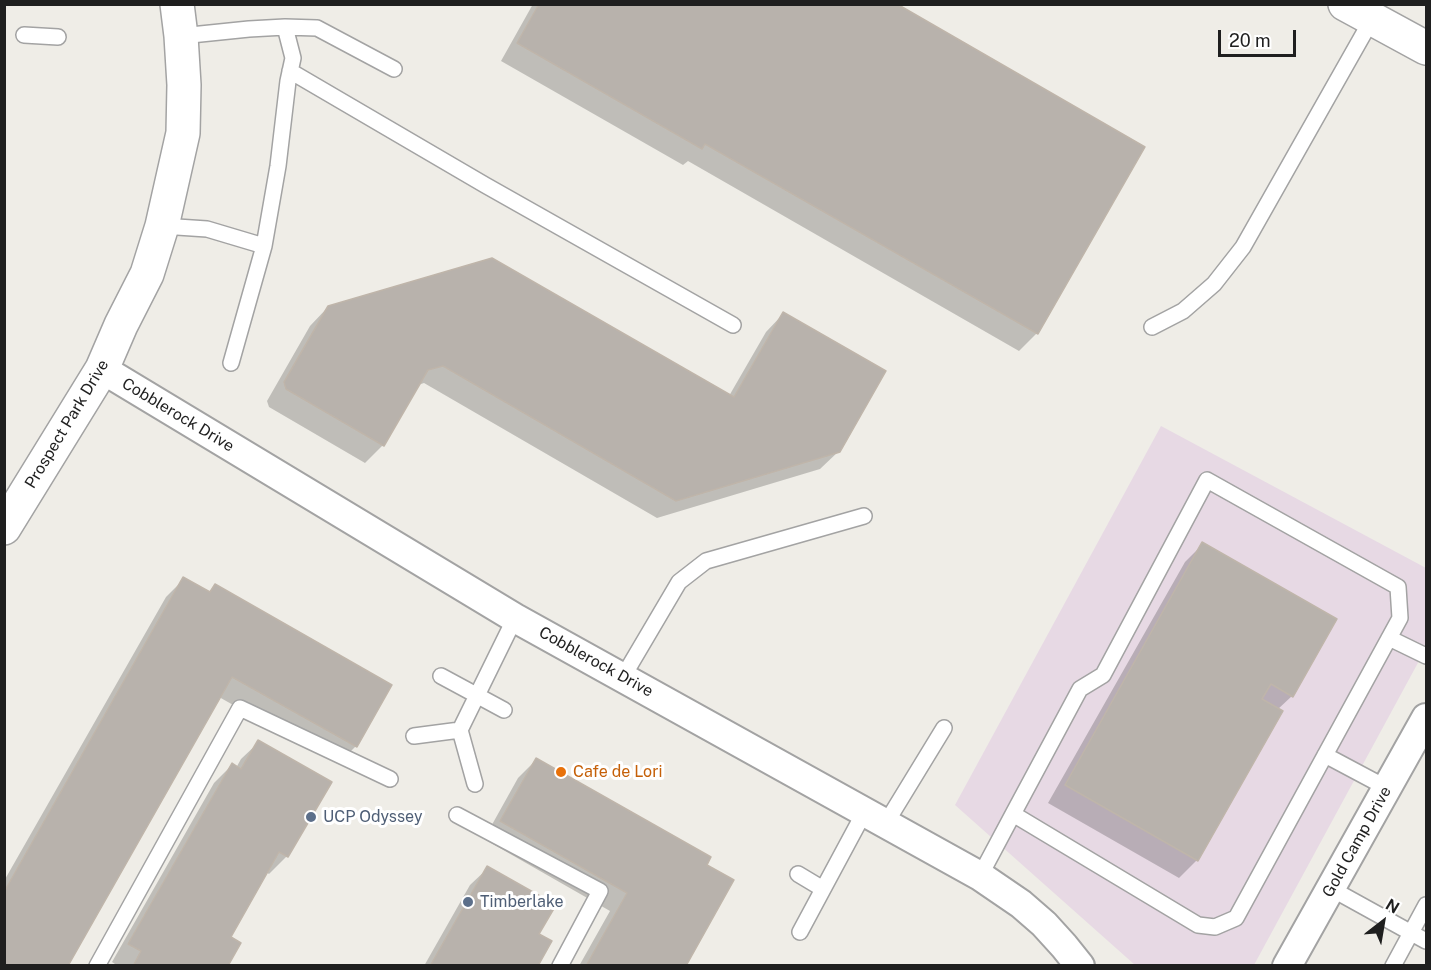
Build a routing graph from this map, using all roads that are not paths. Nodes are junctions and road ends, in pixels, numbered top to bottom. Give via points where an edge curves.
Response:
1 (1358, 12) edge
2 (179, 20) edge
3 (285, 27) junction
4 (24, 35) dead end
5 (58, 37) dead end
6 (1426, 48) edge
7 (394, 69) dead end
8 (290, 71) junction
9 (162, 226) junction
10 (264, 246) junction
11 (733, 325) dead end
12 (1152, 327) dead end
13 (231, 363) dead end
14 (102, 369) junction
15 (864, 516) dead end
16 (4, 528) edge
17 (515, 618) junction
18 (1389, 638) junction
19 (1426, 656) edge
20 (441, 676) dead end
21 (623, 677) junction
22 (477, 695) junction
23 (504, 710) dead end
24 (1426, 718) edge
25 (944, 728) dead end
26 (460, 730) junction
27 (414, 736) dead end
28 (1325, 755) junction
29 (390, 778) dead end
30 (475, 784) dead end
31 (1387, 788) junction
32 (1013, 814) junction
33 (457, 815) dead end
34 (875, 817) junction
35 (798, 874) dead end
36 (980, 876) junction
37 (1330, 888) junction
38 (823, 889) junction
39 (1426, 905) edge
40 (800, 932) dead end
41 (1412, 933) junction
42 (1426, 941) edge
43 (97, 966) edge
44 (560, 966) edge
45 (1080, 966) edge
46 (1287, 966) edge
47 (1393, 966) edge

1 - 6 street
1 - 12 lane via 1243,247 1214,284 1183,311
2 - 3 lane via 249,29
2 - 9 street, Prospect Park Drive via 183,133
3 - 7 lane via 317,28
3 - 8 lane via 293,58
4 - 5 lane
8 - 10 lane via 279,166
8 - 11 lane
9 - 10 lane via 207,229
9 - 14 street, Prospect Park Drive via 147,274
10 - 13 lane
14 - 16 street, Prospect Park Drive
14 - 17 street, Cobblerock Drive
15 - 21 lane via 706,561 679,582
17 - 21 street, Cobblerock Drive
17 - 22 lane
18 - 19 lane
18 - 28 lane
18 - 32 lane via 1400,618 1398,587 1207,480 1103,675 1080,689
20 - 22 lane
21 - 34 street, Cobblerock Drive
22 - 23 lane
22 - 26 lane
24 - 31 street, Gold Camp Drive
25 - 34 lane
26 - 27 lane
26 - 30 lane
28 - 31 lane
28 - 32 lane via 1236,918 1215,927 1198,925
29 - 43 lane via 240,708
31 - 37 street, Gold Camp Drive
32 - 36 lane
33 - 44 lane via 600,891
34 - 36 street, Cobblerock Drive
34 - 38 lane
35 - 38 lane
36 - 45 street, Cobblerock Drive via 1044,924
37 - 41 lane
37 - 46 street, Gold Camp Drive
38 - 40 lane
39 - 41 lane
41 - 42 lane
41 - 47 lane

